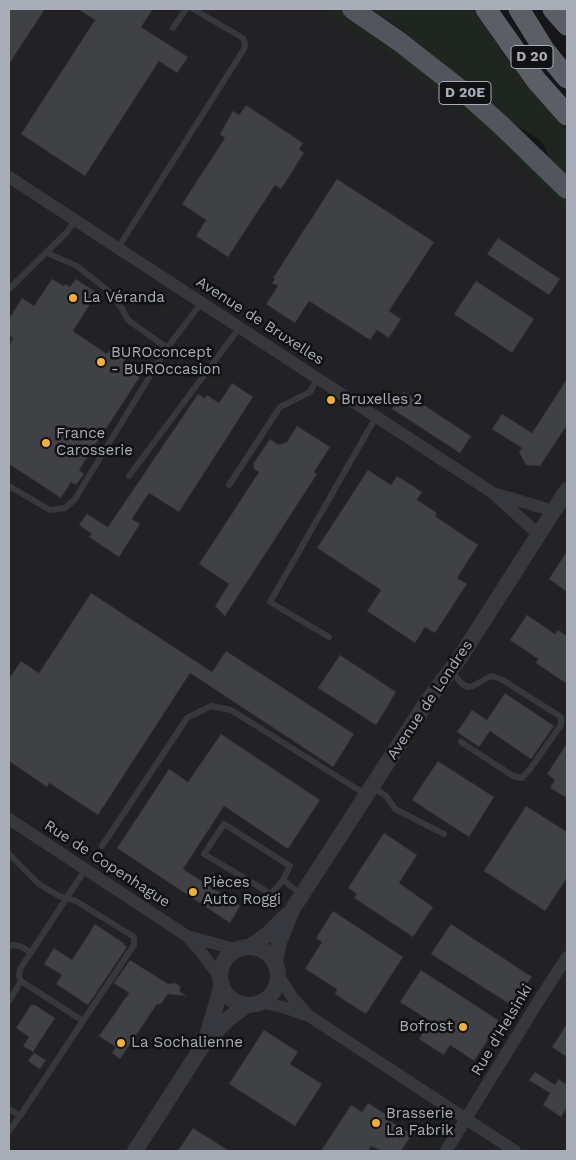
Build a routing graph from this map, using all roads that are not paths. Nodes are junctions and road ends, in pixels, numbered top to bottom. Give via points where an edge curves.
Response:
1 (186, 9) edge
2 (193, 9) edge
3 (352, 9) edge
4 (486, 9) edge
5 (500, 9) edge
6 (519, 9) edge
7 (553, 9) edge
8 (567, 25) edge
9 (173, 28) dead end
10 (567, 78) edge
11 (567, 104) edge
12 (567, 115) edge
13 (9, 177) edge
14 (567, 189) edge
15 (75, 220) junction
16 (118, 248) junction
17 (48, 252) junction
18 (9, 289) edge
19 (202, 302) junction
20 (240, 328) junction
21 (167, 348) junction
22 (318, 378) junction
23 (376, 417) junction
24 (129, 476) dead end
25 (229, 485) dead end
26 (9, 486) edge
27 (567, 490) edge
28 (494, 493) junction
29 (554, 511) junction
30 (539, 535) junction
31 (329, 637) dead end
32 (451, 670) junction
33 (461, 742) dead end
34 (369, 791) junction
35 (9, 819) edge
36 (444, 834) dead end
37 (102, 846) dead end
38 (9, 854) edge
39 (85, 870) junction
40 (283, 880) junction
41 (302, 894) junction
42 (67, 898) junction
43 (292, 910) junction
44 (186, 936) junction
45 (9, 946) edge
46 (244, 948) junction
47 (31, 953) junction
48 (567, 957) edge
49 (277, 969) junction
50 (22, 981) junction
51 (221, 982) junction
52 (9, 1001) edge
53 (254, 1004) junction
54 (309, 1016) junction
55 (83, 1021) junction
56 (205, 1042) junction
57 (9, 1110) edge
58 (20, 1116) junction
59 (466, 1120) junction
60 (9, 1131) edge
61 (135, 1151) edge
62 (446, 1151) edge
63 (515, 1151) edge

1 - 9 lane
2 - 16 lane via 243,38 244,49
3 - 14 main road, D 20E via 465,93
4 - 12 highway via 536,80
5 - 11 highway, D 20
6 - 10 highway, D 20 via 545,51
7 - 8 highway
13 - 15 street, Avenue de Bruxelles
15 - 16 street, Avenue de Bruxelles
15 - 17 lane
16 - 19 street, Avenue de Bruxelles
17 - 18 lane
17 - 21 lane via 77,266 111,292 128,320
19 - 20 street, Avenue de Bruxelles
19 - 21 lane
20 - 22 street, Avenue de Bruxelles
20 - 24 lane
21 - 26 lane via 74,499 65,508 50,510
22 - 23 street, Avenue de Bruxelles
22 - 25 lane via 310,392 280,407
23 - 28 street, Avenue de Bruxelles
23 - 31 lane via 270,602
27 - 29 street, Avenue de Londres
28 - 29 street, Avenue de Bruxelles
28 - 30 street, Avenue de Bruxelles
29 - 30 street, Avenue de Londres
30 - 32 street, Avenue de Londres
32 - 33 lane via 468,687 491,676 501,678 561,717 561,725 522,778 513,776
32 - 34 street, Avenue de Londres
34 - 36 lane via 386,796 395,809
34 - 37 lane via 231,710 211,706 187,718
34 - 41 street, Avenue de Londres
35 - 39 street, Rue de Copenhague
38 - 42 lane via 39,884
39 - 42 lane
39 - 44 street, Rue de Copenhague
40 - 40 lane via 290,866 224,824 204,854 271,894
40 - 41 lane
41 - 43 street, Avenue de Londres
42 - 47 lane
42 - 55 lane via 135,940
43 - 46 street, Avenue de Londres via 268,934
43 - 49 street, Avenue de Londres via 279,942
44 - 46 street, Rue de Copenhague
44 - 51 street, Rue de Copenhague via 211,964
45 - 47 lane via 22,946
46 - 49 street via 264,952
46 - 51 street via 224,962
47 - 50 lane via 20,970
48 - 59 street, Rue d'Helsinki
49 - 53 street via 273,993
49 - 54 street via 292,998
50 - 52 lane
50 - 55 lane
51 - 53 street via 232,999 238,1003
51 - 56 street
53 - 54 street via 286,1008
53 - 56 street via 228,1019
54 - 59 street
55 - 58 lane
56 - 61 street
57 - 58 lane
58 - 60 lane
59 - 62 street, Rue d'Helsinki
59 - 63 street

